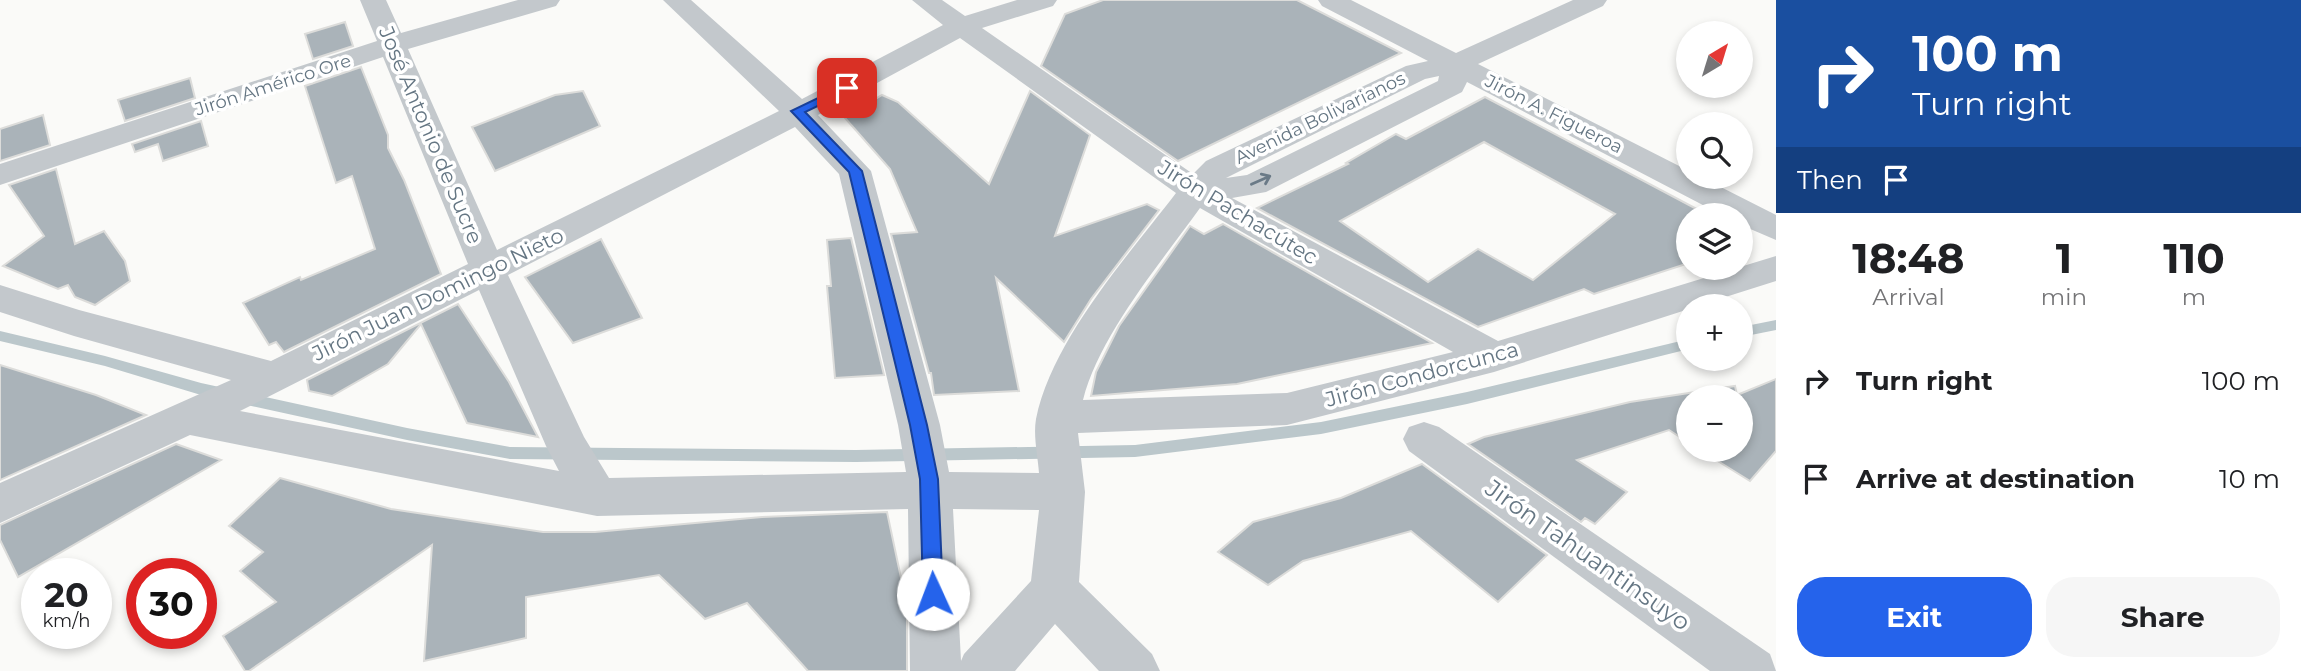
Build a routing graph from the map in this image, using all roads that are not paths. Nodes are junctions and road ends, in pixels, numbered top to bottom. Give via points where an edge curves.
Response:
1 (373, 0) edge
2 (547, 0) edge
3 (676, 0) edge
4 (925, 0) edge
5 (1044, 0) edge
6 (1331, 0) edge
7 (1594, 0) edge
8 (961, 26) junction
9 (394, 44) junction
10 (1456, 64) junction
11 (797, 111) junction
12 (0, 175) edge
13 (1195, 191) junction
14 (1776, 229) edge
15 (1776, 268) edge
16 (488, 270) junction
17 (0, 298) edge
18 (1494, 356) junction
19 (269, 378) junction
20 (189, 417) junction
21 (1056, 419) junction
22 (1424, 439) dead end
23 (930, 485) junction
24 (1063, 487) junction
25 (594, 491) junction
26 (0, 504) edge
27 (1054, 590) junction
28 (936, 671) edge
29 (982, 671) edge
30 (1134, 671) edge
31 (1752, 671) edge

1 - 9 street, José Antonio de Sucre
2 - 9 street, Jirón Américo Ore
3 - 11 street
4 - 8 street, Jirón Pachacútec
5 - 8 street, Jirón Juan Domingo Nieto
6 - 10 street, Jirón A. Figueroa
7 - 10 street
8 - 11 street, Jirón Juan Domingo Nieto
8 - 13 street, Jirón Pachacútec
9 - 12 street, Jirón Américo Ore
9 - 16 street, José Antonio de Sucre
10 - 13 street, Avenida Bolivarianos via 1451,86 1254,185
10 - 14 street, Jirón A. Figueroa
11 - 16 street, Jirón Juan Domingo Nieto
11 - 23 street via 855,171
13 - 18 street, Jirón Pachacútec
13 - 21 street via 1071,369
15 - 18 street, Jirón Condorcunca
16 - 19 street, Jirón Juan Domingo Nieto
16 - 25 street, José Antonio de Sucre via 567,446
17 - 19 street
18 - 21 street, Jirón Condorcunca via 1287,409
19 - 20 street, Jirón Juan Domingo Nieto
20 - 25 street
20 - 26 street, Jirón Juan Domingo Nieto
21 - 24 street
22 - 31 street, Jirón Tahuantinsuyo
23 - 24 street
23 - 25 street
23 - 28 street
24 - 27 street
27 - 29 street
27 - 30 street

